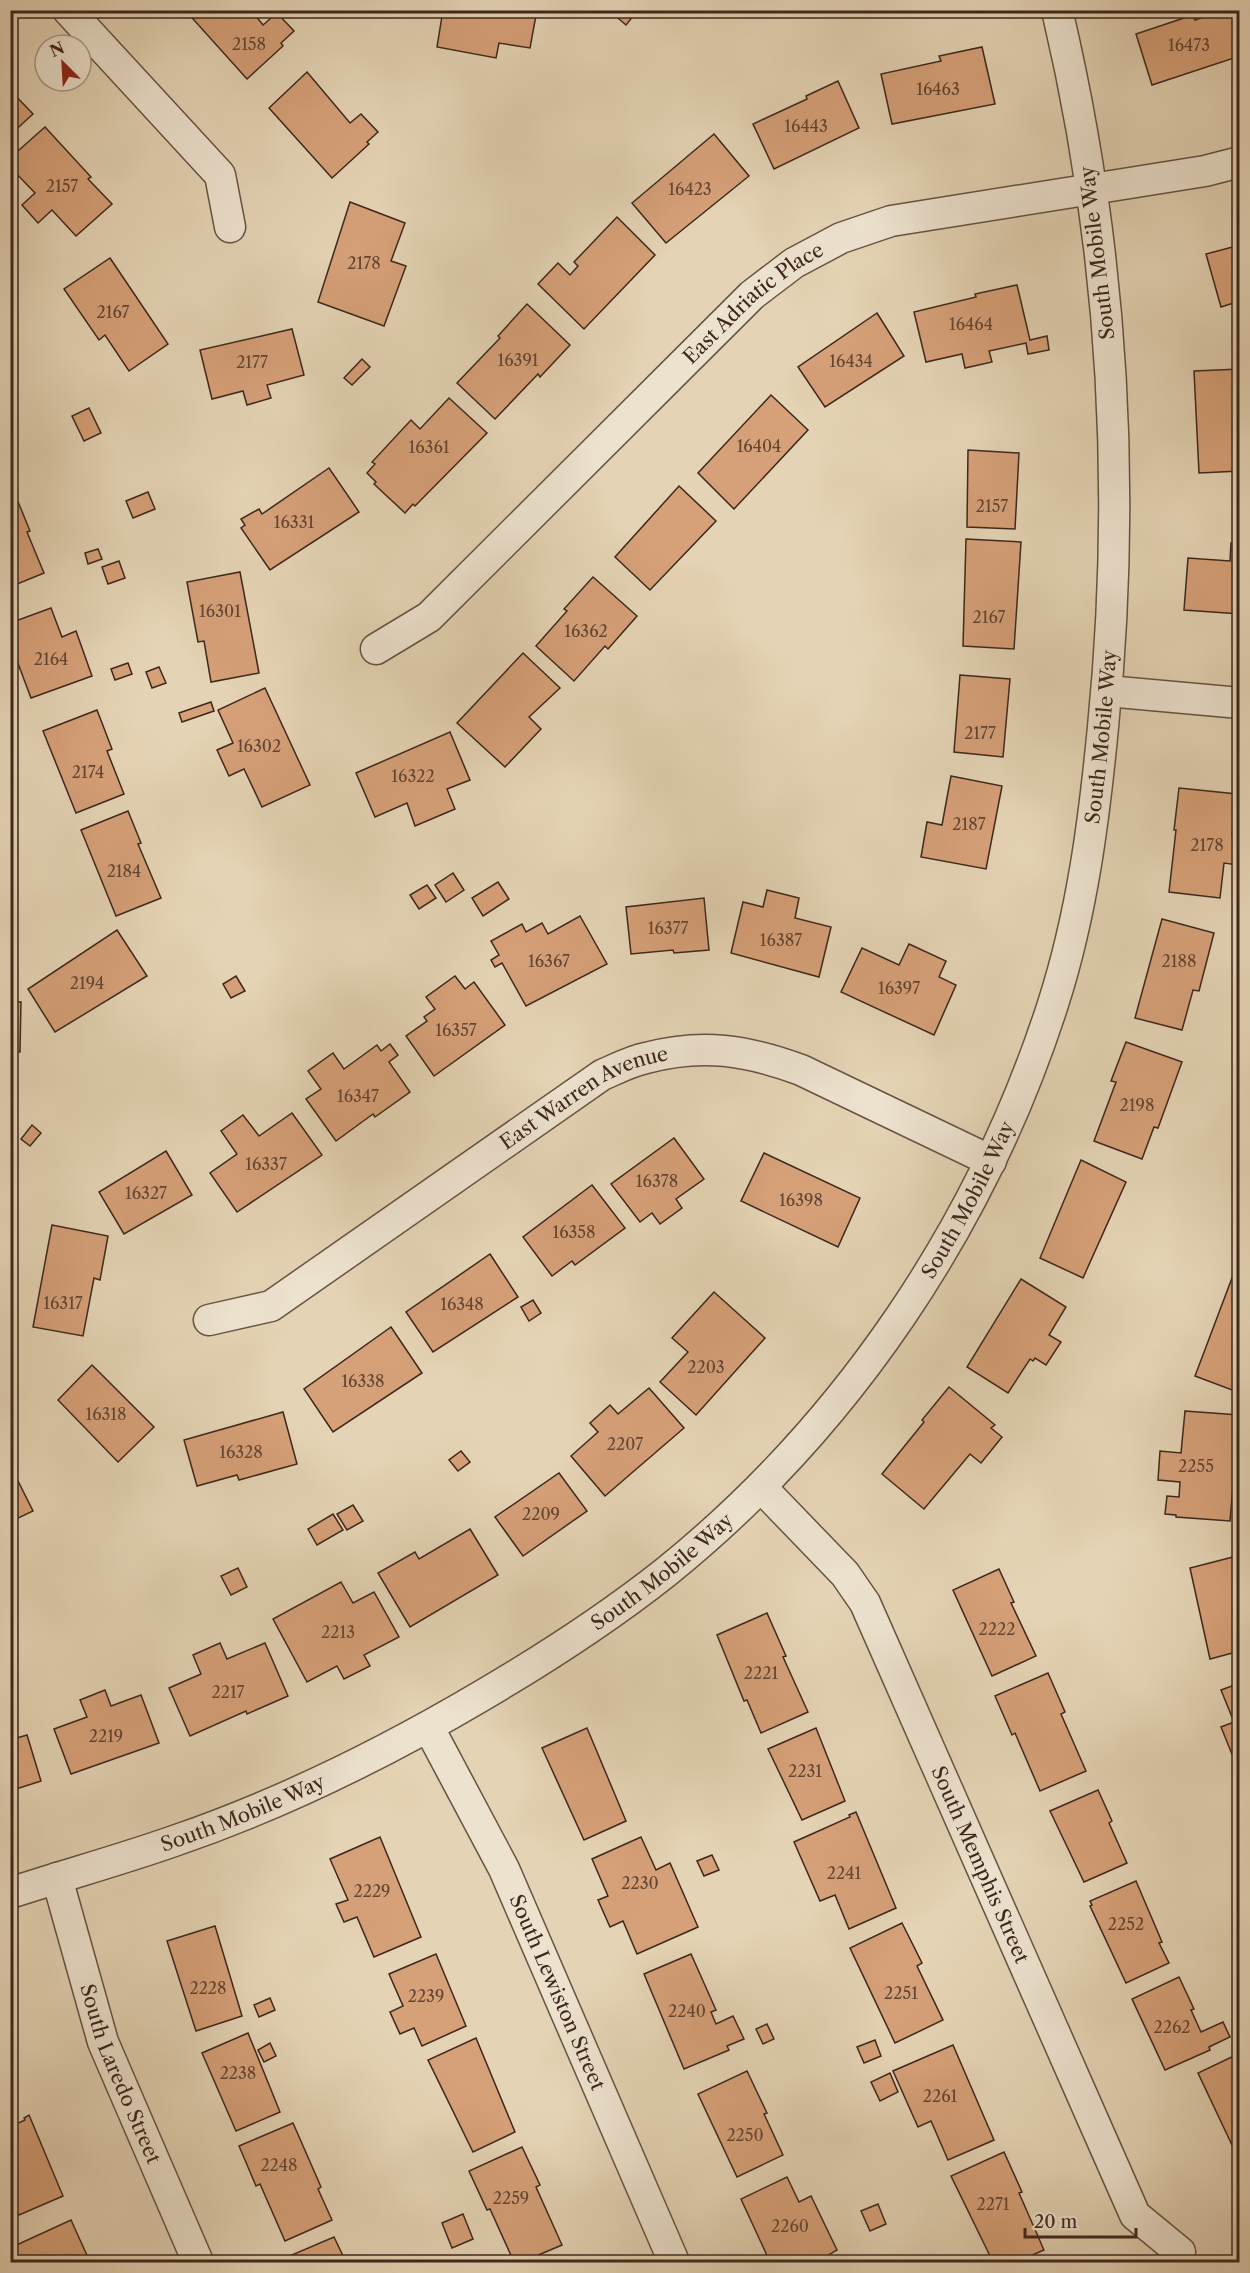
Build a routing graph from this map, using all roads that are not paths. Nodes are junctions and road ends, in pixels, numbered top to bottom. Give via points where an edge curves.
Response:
1 (68, 10) edge
2 (1057, 10) edge
3 (1239, 162) edge
4 (1092, 189) junction
5 (230, 227) dead end
6 (375, 649) dead end
7 (1107, 691) junction
8 (1239, 703) edge
9 (991, 1161) junction
10 (208, 1320) dead end
11 (761, 1487) junction
12 (429, 1728) junction
13 (57, 1878) junction
14 (10, 1893) edge
15 (1180, 2252) dead end
16 (198, 2262) edge
17 (674, 2262) edge

1 - 5 street via 220,175
2 - 4 street, South Mobile Way
3 - 4 street, East Adriatic Place
4 - 6 street, East Adriatic Place via 891,220 841,238 794,263 752,295 429,617
4 - 7 street, South Mobile Way via 1114,417 1116,531
7 - 8 street
7 - 9 street, South Mobile Way via 1094,817 1071,939 1035,1057
9 - 10 street, East Warren Avenue via 769,1058 724,1049 644,1058 602,1075 271,1306
9 - 11 street, South Mobile Way via 932,1270 863,1371
11 - 12 street, South Mobile Way via 669,1570 611,1613 535,1665
11 - 15 street, South Memphis Street via 845,1574 865,1603 1135,2215
12 - 13 street, South Mobile Way via 262,1807 175,1841
12 - 17 street, South Lewiston Street via 504,1869
13 - 14 street, South Mobile Way
13 - 16 street, South Laredo Street via 103,2042

